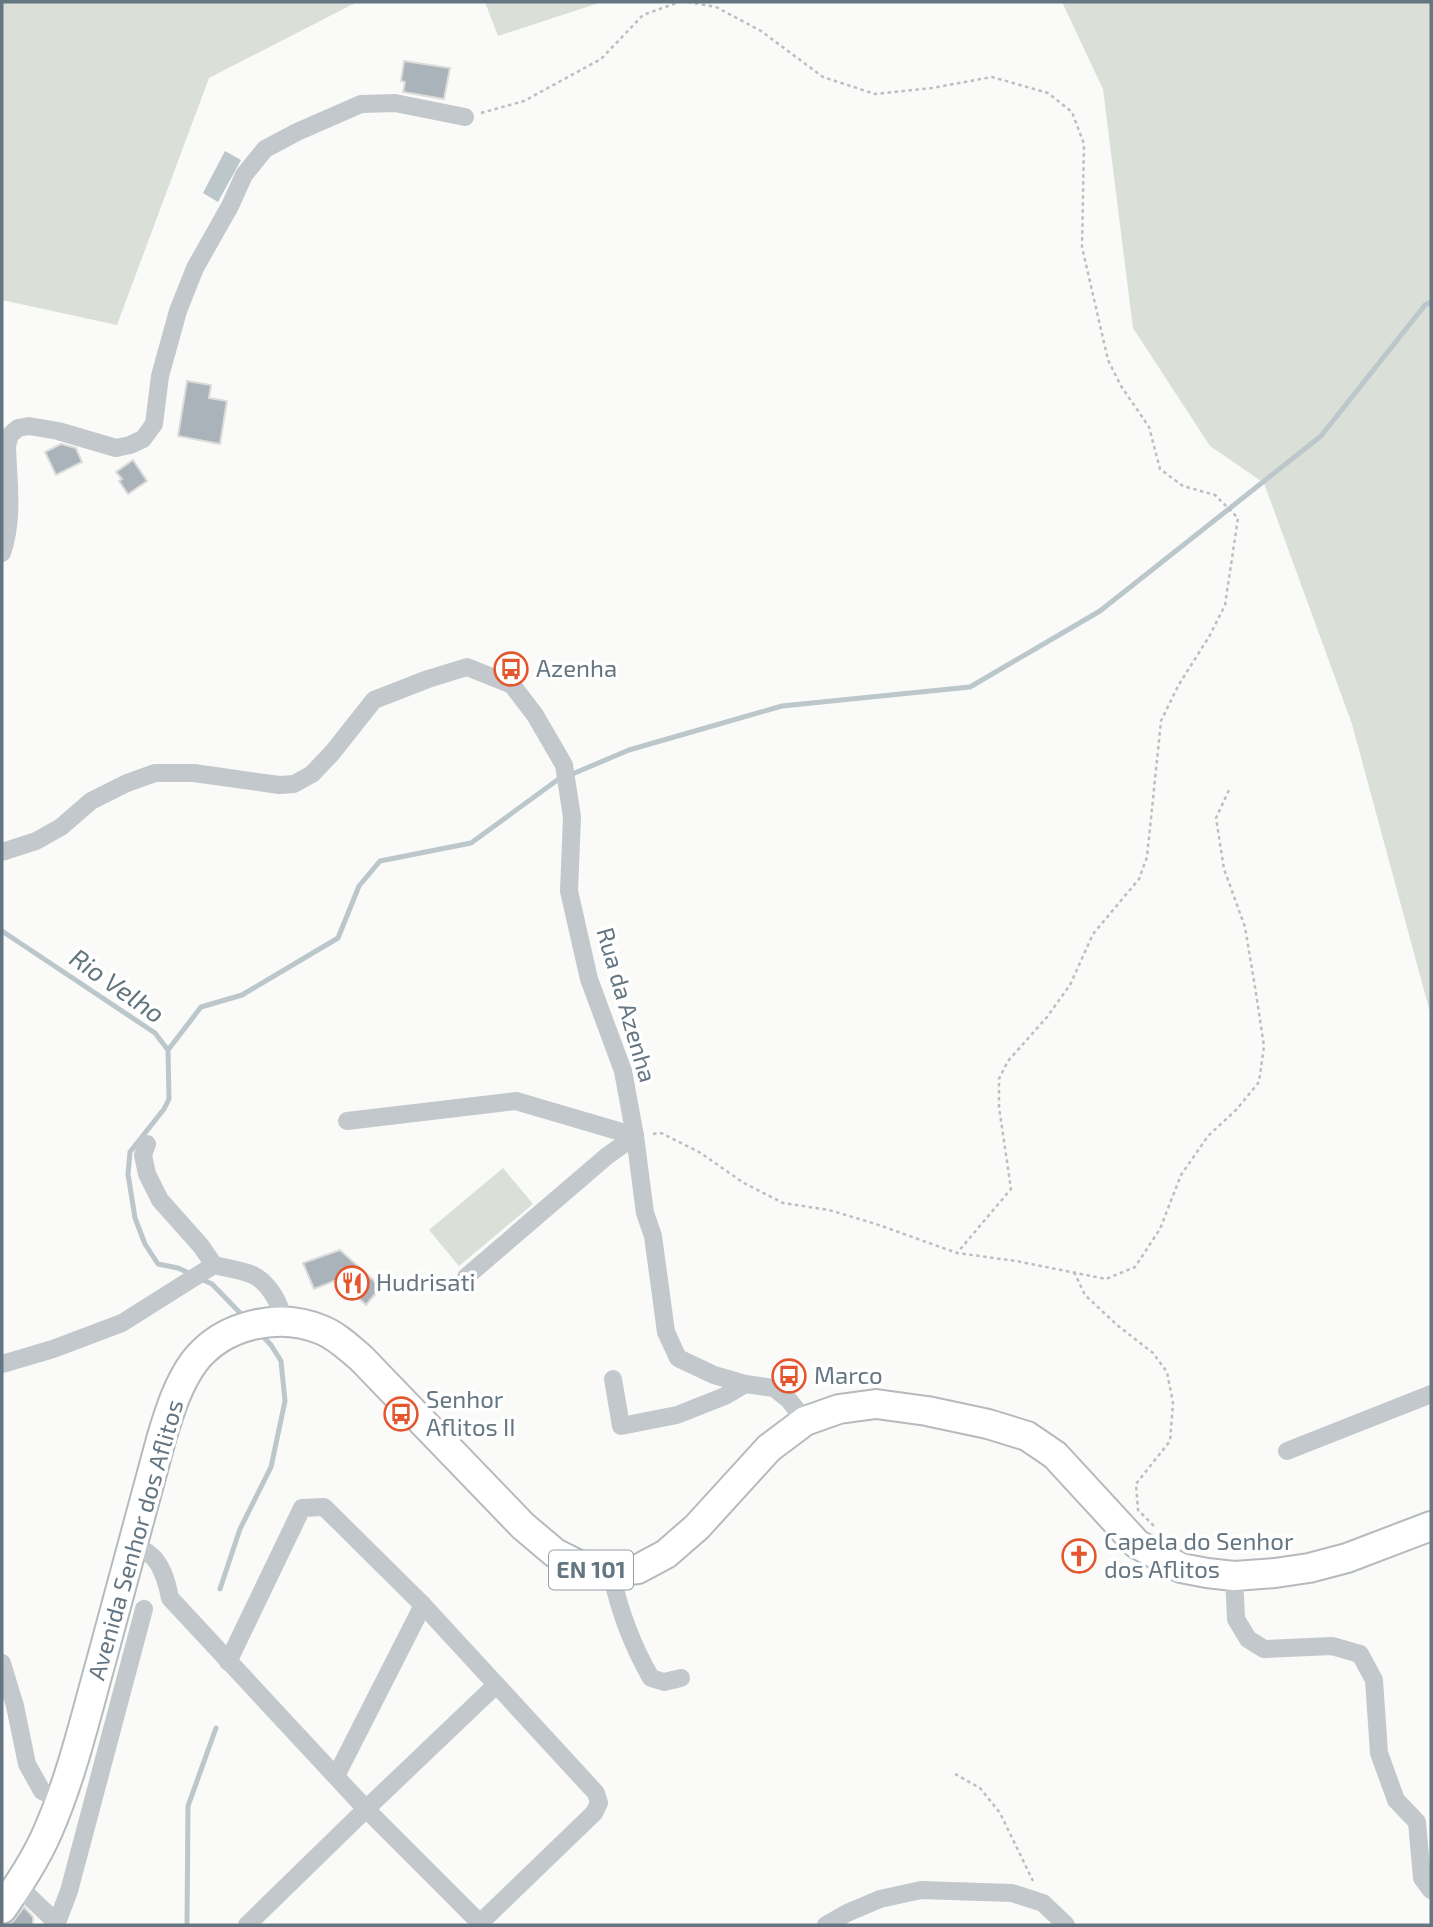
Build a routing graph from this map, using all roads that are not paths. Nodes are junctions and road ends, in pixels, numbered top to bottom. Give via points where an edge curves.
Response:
1 (465, 117) road end
2 (2, 553) edge
3 (2, 852) edge
4 (347, 1121) dead end
5 (635, 1136) junction
6 (147, 1144) dead end
7 (214, 1265) junction
8 (466, 1277) dead end
9 (283, 1321) junction
10 (2, 1364) edge
11 (613, 1379) dead end
12 (745, 1384) junction
13 (1431, 1394) edge
14 (805, 1421) junction
15 (1287, 1451) dead end
16 (1431, 1526) edge
17 (132, 1546) junction
18 (611, 1572) junction
19 (1234, 1576) junction
20 (170, 1598) junction
21 (118, 1600) junction
22 (423, 1605) junction
23 (144, 1609) junction
24 (228, 1662) junction
25 (2, 1664) edge
26 (681, 1678) dead end
27 (496, 1685) junction
28 (336, 1776) junction
29 (60, 1799) junction
30 (366, 1809) junction
31 (18, 1886) junction
32 (1431, 1890) edge
33 (2, 1909) edge
34 (57, 1924) edge
35 (479, 1924) edge
36 (247, 1925) edge
37 (826, 1925) edge
38 (1066, 1925) edge

1 - 2 street via 395,103 361,104 265,149 244,174 195,268 160,376 154,424 143,439 116,448 29,426 10,435 9,517
3 - 5 street, Rua da Azenha via 36,841 91,801 155,773 294,784 312,774 374,700 428,679 467,667 512,685 564,765 572,817 569,891 589,979 623,1071
4 - 5 street via 516,1101
5 - 8 street
5 - 12 street, Rua da Azenha via 666,1332 678,1359
6 - 7 street via 143,1155 147,1174 160,1200
7 - 9 street via 253,1275 271,1291
7 - 10 street via 122,1323
9 - 17 main road, Avenida Senhor dos Aflitos / EN 101 via 254,1324 230,1334 195,1360 173,1402
9 - 18 main road, Avenida Senhor dos Aflitos / EN 101 via 323,1330 361,1358 523,1526 555,1553 587,1569
11 - 12 street via 621,1426 677,1415
12 - 14 street, Rua da Azenha via 774,1388
13 - 15 street
14 - 18 main road, Avenida Senhor dos Aflitos / EN 101 via 769,1448 666,1555 638,1569
14 - 19 main road, Avenida Senhor dos Aflitos / EN 101 via 839,1409 876,1404 927,1411 1027,1436 1055,1455 1136,1544 1181,1568
16 - 19 main road, Avenida Senhor dos Aflitos / EN 101 via 1309,1568
17 - 20 street via 149,1553 161,1569
17 - 21 main road, Avenida Senhor dos Aflitos / EN 101
18 - 26 street via 636,1652 652,1678 664,1682
19 - 32 street via 1236,1619 1248,1639 1264,1649 1332,1646 1360,1654 1374,1680 1379,1753 1396,1800 1416,1822 1422,1878
20 - 23 street
20 - 24 street
21 - 23 street
21 - 29 main road, Avenida Senhor dos Aflitos / EN 101
22 - 24 street via 324,1507 302,1508
22 - 27 street
22 - 28 street
23 - 34 street
24 - 28 street
25 - 29 street via 27,1764 42,1790
27 - 30 street
27 - 35 street via 596,1793 598,1803 594,1813
28 - 30 street
29 - 31 main road, EN 101
30 - 35 street
30 - 36 street
31 - 33 main road, EN 101
31 - 34 street
37 - 38 street via 880,1899 921,1891 1012,1893 1043,1903

